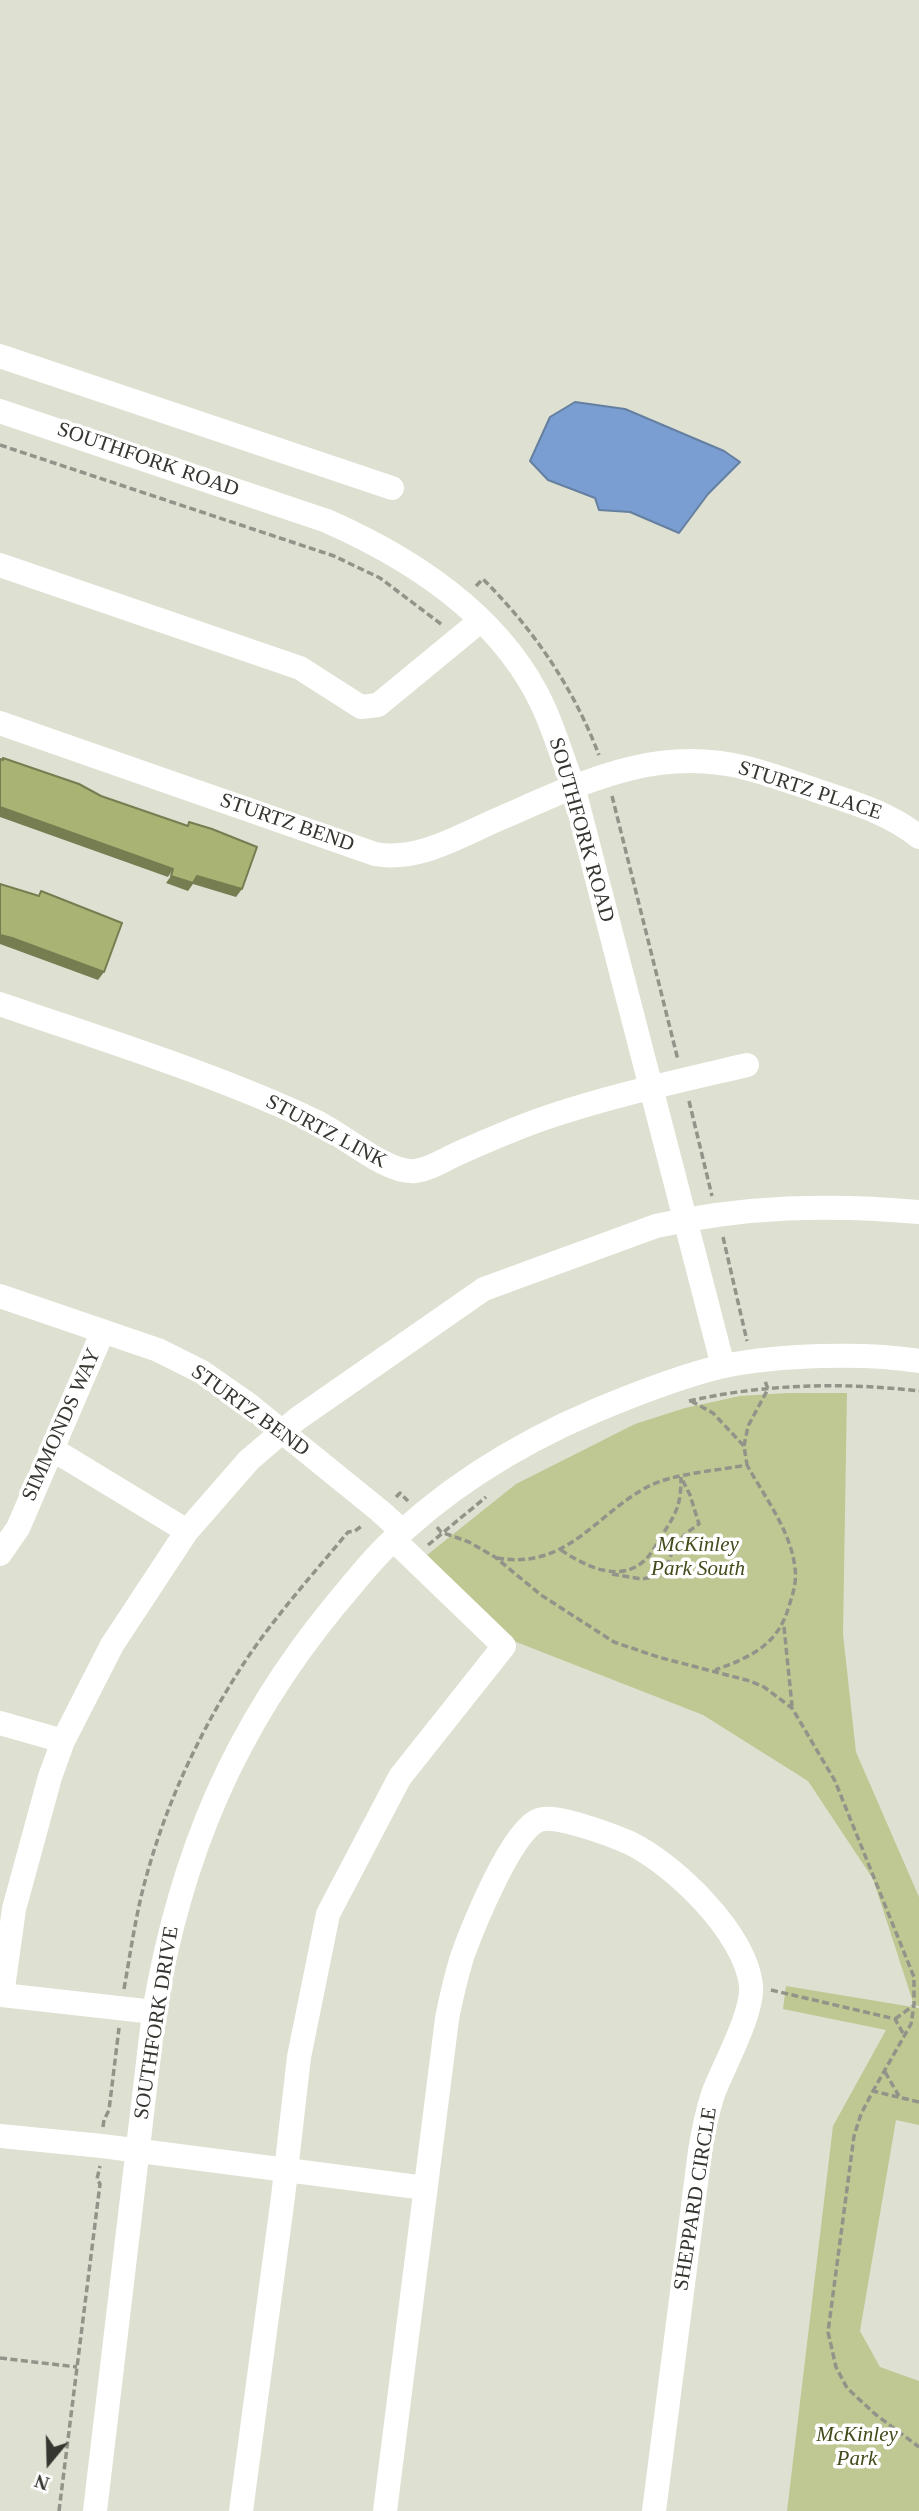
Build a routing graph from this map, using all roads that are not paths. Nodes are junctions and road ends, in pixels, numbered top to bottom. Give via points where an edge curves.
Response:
1 (0, 356) edge
2 (0, 411) edge
3 (391, 488) dead end
4 (0, 565) edge
5 (480, 621) junction
6 (0, 723) edge
7 (573, 786) junction
8 (919, 837) edge
9 (0, 1004) edge
10 (747, 1065) dead end
11 (651, 1088) junction
12 (919, 1212) edge
13 (685, 1219) junction
14 (0, 1296) edge
15 (103, 1331) junction
16 (919, 1361) edge
17 (723, 1366) junction
18 (282, 1432) junction
19 (52, 1449) junction
20 (187, 1531) junction
21 (398, 1536) junction
22 (0, 1554) edge
23 (0, 1723) edge
24 (63, 1741) junction
25 (1, 1995) edge
26 (154, 2012) junction
27 (0, 2136) edge
28 (137, 2152) junction
29 (286, 2172) junction
30 (425, 2188) junction
31 (94, 2511) edge
32 (241, 2511) edge
33 (385, 2511) edge
34 (654, 2511) edge

1 - 3 street
2 - 5 street, SOUTHFORK ROAD via 327,521 401,557
4 - 5 street via 300,668 361,707 378,705
5 - 7 street, SOUTHFORK ROAD via 513,659 543,705
6 - 7 street, STURTZ BEND via 391,857 423,851
7 - 8 street, STURTZ PLACE via 640,765 717,762 779,777 873,810
7 - 11 street, SOUTHFORK ROAD
9 - 11 street, STURTZ LINK via 254,1093 319,1123 398,1170 433,1166 544,1118
10 - 11 street, STURTZ LINK
11 - 13 street, SOUTHFORK ROAD
12 - 13 street via 800,1206
13 - 17 street, SOUTHFORK ROAD
13 - 18 street via 484,1289
14 - 15 street, STURTZ BEND
15 - 18 street, STURTZ BEND via 191,1366
15 - 19 street, SIMMONDS WAY
16 - 17 street, SOUTHFORK DRIVE via 842,1357
17 - 21 street, SOUTHFORK DRIVE via 597,1409 543,1435 454,1490
18 - 20 street via 249,1461
18 - 21 street, STURTZ BEND
19 - 20 street
19 - 22 street, SIMMONDS WAY via 18,1528
20 - 24 street via 112,1645
21 - 26 street, SOUTHFORK DRIVE via 373,1560 288,1666 235,1757 188,1867
21 - 29 street, STURTZ BEND via 414,1559 504,1646 400,1777 328,1914 299,2057
23 - 24 street
24 - 25 street via 14,1909
25 - 26 street
26 - 28 street, SOUTHFORK DRIVE
27 - 28 street
28 - 29 street
28 - 31 street, SOUTHFORK DRIVE
29 - 30 street
29 - 32 street
30 - 33 street
30 - 34 street, SHEPPARD CIRCLE via 447,2019 463,1956 512,1846 539,1819 555,1820 603,1832 664,1864 718,1919 737,1946 751,1986 745,2016 713,2095 700,2151

